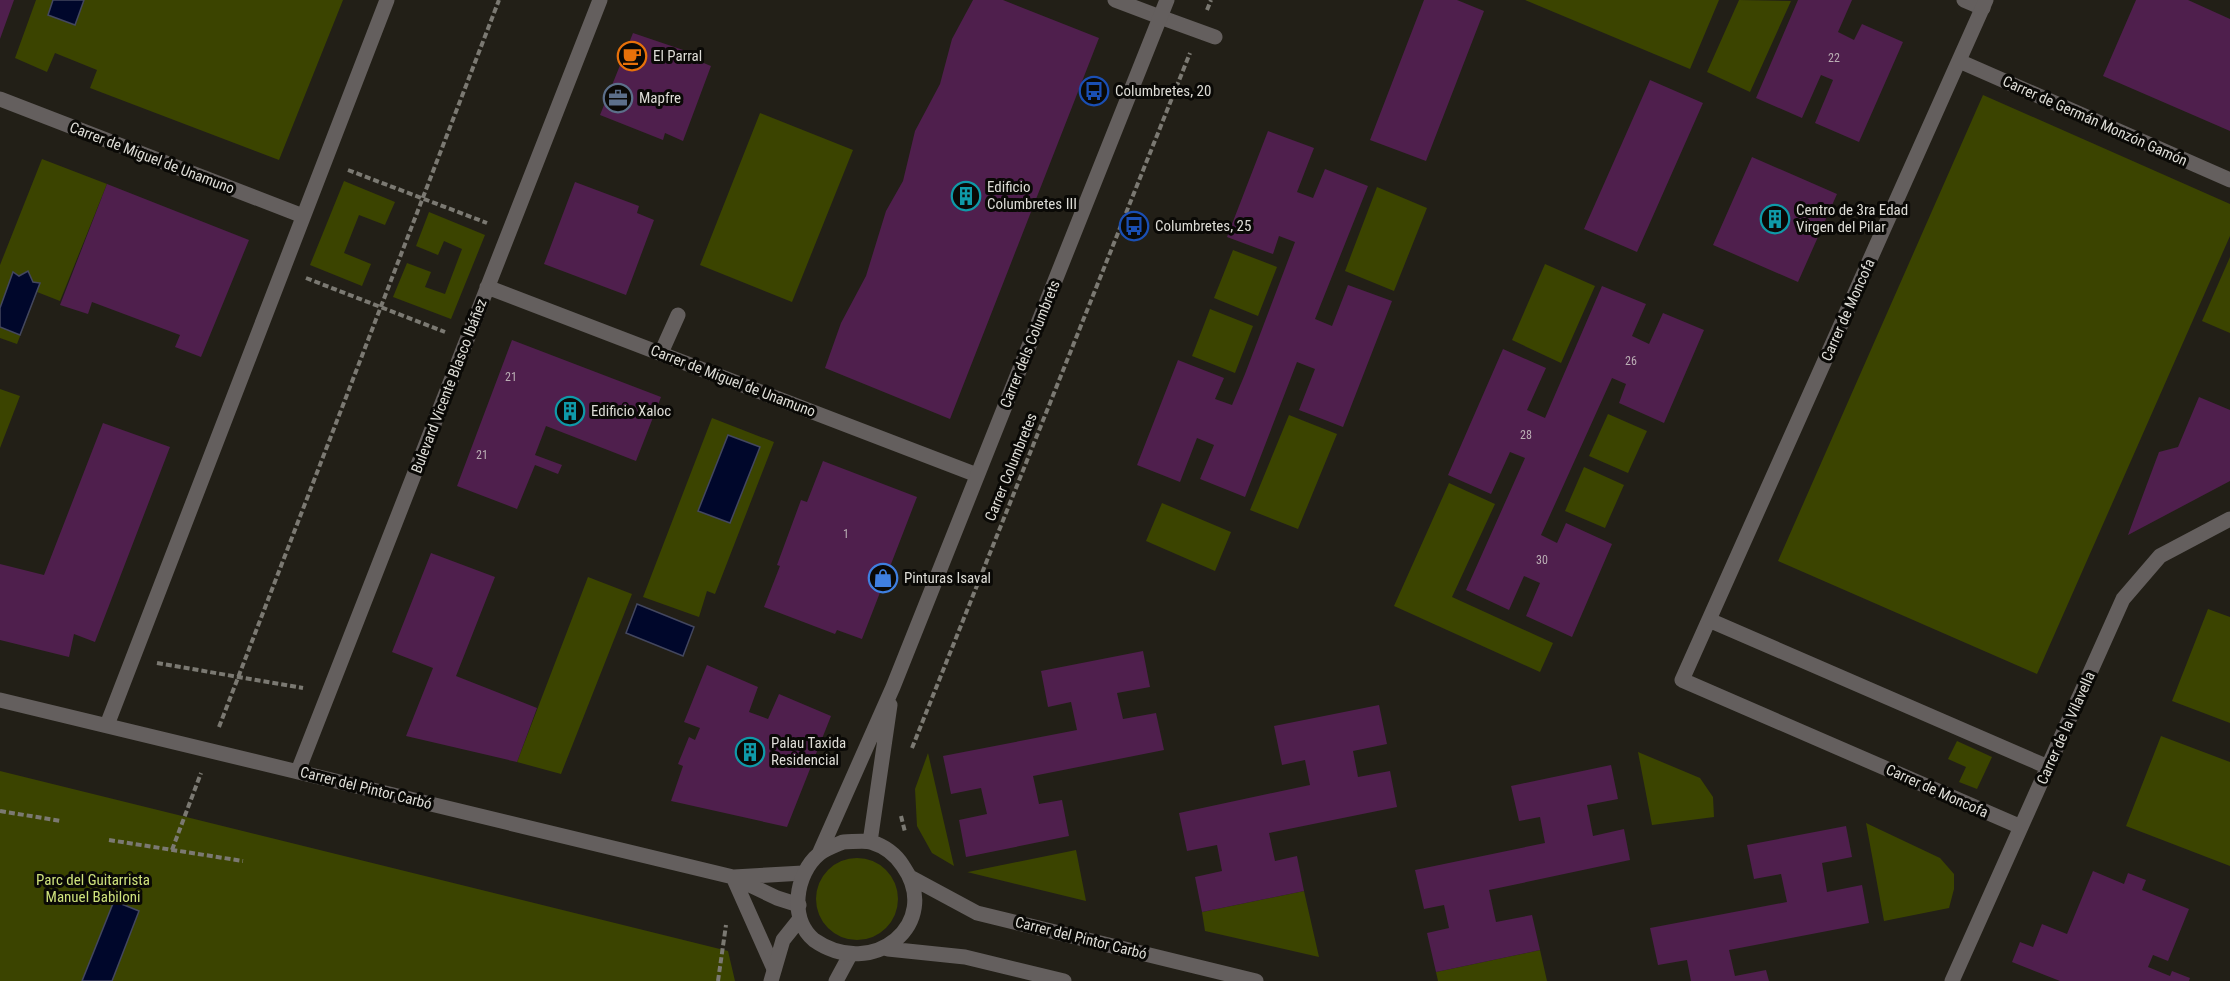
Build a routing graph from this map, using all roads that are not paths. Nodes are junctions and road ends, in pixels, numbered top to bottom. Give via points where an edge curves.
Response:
1 (387, 0) edge
2 (600, 0) edge
3 (1115, 0) edge
4 (1167, 0) edge
5 (1964, 0) edge
6 (1984, 4) edge
7 (1160, 17) junction
8 (1215, 37) dead end
9 (1959, 61) junction
10 (0, 99) edge
11 (2230, 180) edge
12 (303, 216) junction
13 (488, 287) junction
14 (678, 315) dead end
15 (661, 353) junction
16 (977, 475) junction
17 (2230, 519) edge
18 (1709, 620) junction
19 (893, 687) junction
20 (0, 700) edge
21 (107, 725) junction
22 (2048, 767) junction
23 (298, 771) junction
24 (2021, 827) junction
25 (870, 842) junction
26 (819, 854) junction
27 (803, 873) junction
28 (733, 877) junction
29 (912, 878) junction
30 (799, 912) junction
31 (888, 949) junction
32 (849, 957) junction
33 (772, 975) edge
34 (836, 981) edge
35 (1064, 981) edge
36 (1256, 981) edge
37 (1952, 981) edge

1 - 12 street
2 - 13 street, Bulevard Vicente Blasco Ibáñez
3 - 7 street
4 - 7 street, Carrer dels Columbrets
5 - 6 street
6 - 9 street, Carrer de Moncofa
7 - 8 street
7 - 16 street, Carrer dels Columbrets
9 - 11 street, Carrer de Germán Monzón Gamón
9 - 18 street, Carrer de Moncofa
10 - 12 street, Carrer de Miguel de Unamuno
12 - 21 street
13 - 15 street, Carrer de Miguel de Unamuno
13 - 23 street, Bulevard Vicente Blasco Ibáñez
14 - 15 street
15 - 16 street, Carrer de Miguel de Unamuno
16 - 19 street, Carrer dels Columbrets
17 - 22 street, Carrer de la Vilavella via 2160,556 2124,599
18 - 22 street
18 - 24 street, Carrer de Moncofa via 1682,680
19 - 25 street, Carrer dels Columbrets
19 - 26 street, Carrer dels Columbrets
20 - 21 street, Carrer del Pintor Carbó
21 - 23 street, Carrer del Pintor Carbó
22 - 24 street, Carrer de la Vilavella
23 - 28 street, Carrer del Pintor Carbó
24 - 37 street, Carrer de la Vilavella
25 - 26 street via 843,842
25 - 29 street via 896,855
26 - 27 street
27 - 28 street, Carrer del Pintor Carbó
27 - 30 street
28 - 30 street, Carrer del Pintor Carbó
28 - 33 street
29 - 31 street via 915,905 907,930
29 - 36 street, Carrer del Pintor Carbó via 977,913
30 - 32 street via 806,933
30 - 33 street via 783,940
31 - 32 street via 873,956
31 - 35 street via 965,957
32 - 34 street

